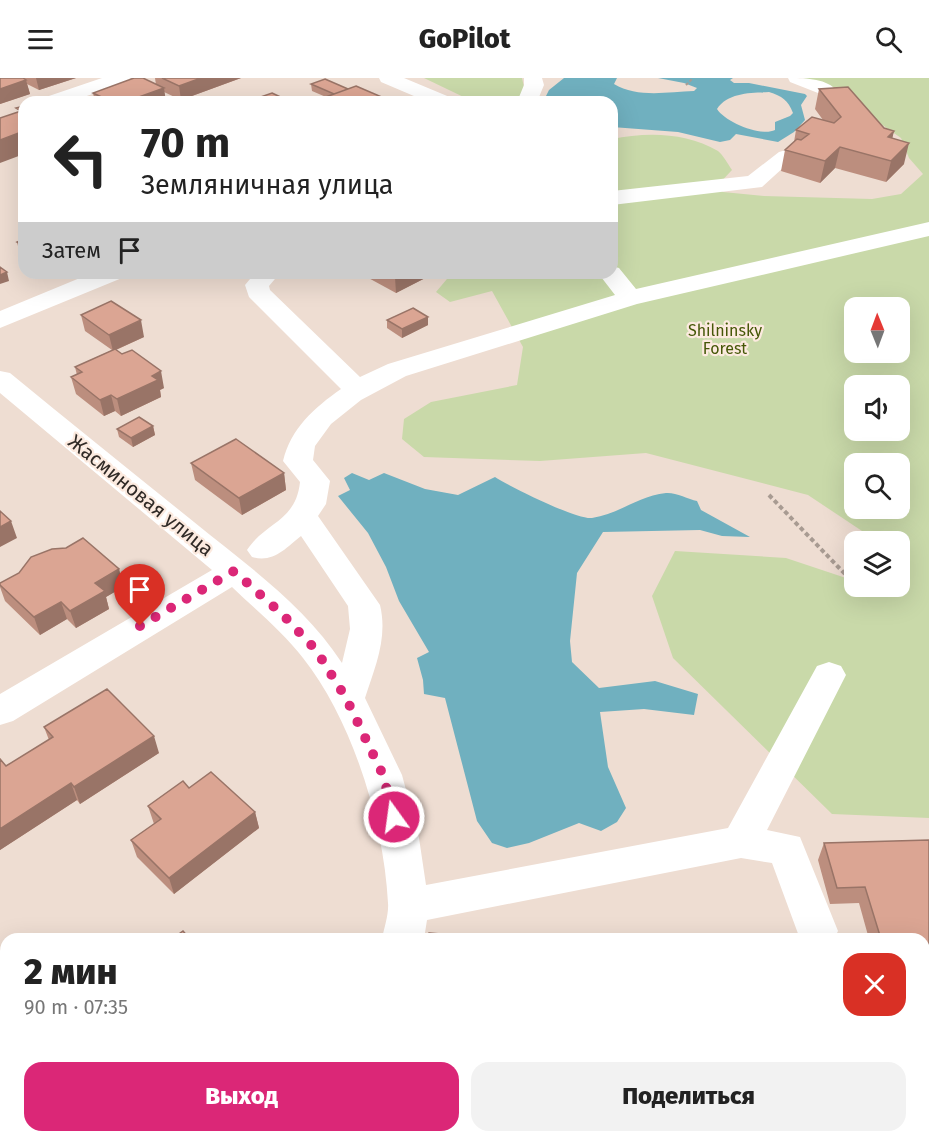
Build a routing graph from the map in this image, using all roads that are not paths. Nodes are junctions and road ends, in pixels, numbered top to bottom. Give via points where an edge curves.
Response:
1 (121, 78) edge
2 (388, 78) edge
3 (532, 78) edge
4 (797, 78) edge
5 (825, 88) edge
6 (68, 96) edge
7 (431, 96) edge
8 (529, 96) edge
9 (786, 156) dead end
10 (618, 197) edge
11 (929, 229) edge
12 (99, 279) edge
13 (261, 279) edge
14 (615, 279) edge
15 (630, 298) junction
16 (0, 320) edge
17 (0, 379) edge
18 (359, 391) junction
19 (303, 517) junction
20 (263, 550) dead end
21 (234, 571) junction
22 (829, 675) dead end
23 (346, 698) junction
24 (0, 711) edge
25 (741, 842) junction
26 (406, 922) edge
27 (817, 931) dead end

1 - 6 street
2 - 7 street
3 - 8 street
4 - 5 street
9 - 10 street via 754,182
11 - 15 street
12 - 16 street
13 - 18 street via 258,292
14 - 15 street
15 - 18 street via 396,370
17 - 21 street, Жасминовая улица
18 - 19 street via 324,414 298,451 298,461 315,480 311,507
19 - 20 street
19 - 23 street via 364,605 369,620 368,637
21 - 23 street, Жасминовая улица via 316,650
21 - 24 street
22 - 25 street
23 - 26 street, Жасминовая улица via 383,775 399,838
25 - 26 street via 455,899
25 - 27 street via 786,849

